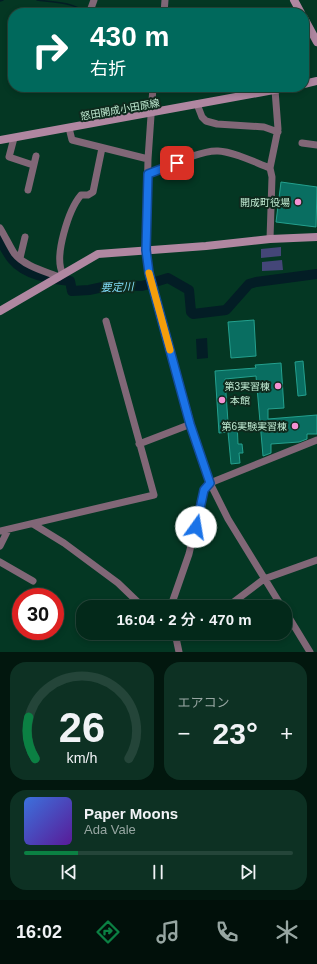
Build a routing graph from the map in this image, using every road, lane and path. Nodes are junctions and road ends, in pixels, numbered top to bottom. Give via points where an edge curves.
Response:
1 (309, 27) edge
2 (317, 42) edge
3 (152, 92) edge
4 (265, 92) edge
5 (276, 92) edge
6 (197, 104) junction
7 (150, 113) junction
8 (68, 128) junction
9 (278, 132) junction
10 (14, 138) junction
11 (0, 140) edge
12 (302, 143) dead end
13 (317, 145) edge
14 (102, 148) junction
15 (36, 156) dead end
16 (148, 159) junction
17 (33, 165) junction
18 (270, 168) junction
19 (148, 174) junction
20 (28, 190) dead end
21 (0, 228) edge
22 (25, 237) dead end
23 (317, 237) edge
24 (270, 239) junction
25 (146, 250) junction
26 (20, 258) junction
27 (61, 275) junction
28 (0, 311) edge
29 (106, 321) dead end
30 (190, 424) junction
31 (317, 440) edge
32 (139, 444) junction
33 (210, 483) junction
34 (33, 524) junction
35 (8, 530) junction
36 (0, 531) edge
37 (0, 546) edge
38 (317, 560) edge
39 (0, 562) edge
40 (264, 579) junction
41 (32, 581) dead end
42 (136, 600) edge
43 (173, 600) edge
44 (236, 600) edge
45 (278, 600) edge
46 (292, 622) edge
47 (176, 640) edge
48 (179, 652) edge
49 (310, 652) edge

1 - 2 street
3 - 7 street
4 - 6 street, 怒田開成小田原線
5 - 9 street
6 - 7 street, 怒田開成小田原線
6 - 9 street via 206,121 264,127
7 - 8 street, 怒田開成小田原線
7 - 16 street
8 - 10 street, 怒田開成小田原線
8 - 14 street via 72,140
9 - 18 street
10 - 11 street, 怒田開成小田原線
10 - 17 street via 9,157
12 - 13 street
14 - 16 street
14 - 27 street via 93,192 88,196 81,195 75,202 66,225 61,246
15 - 17 street
16 - 19 street
17 - 20 street
18 - 19 street via 217,151 206,152
18 - 24 street
19 - 25 street
21 - 26 street
22 - 26 street
23 - 24 street
24 - 25 street
25 - 27 street via 98,254
25 - 30 street via 152,283
26 - 27 street via 36,268
27 - 28 street
29 - 32 street
30 - 32 street
30 - 33 street
31 - 33 street
32 - 34 street via 154,495
33 - 40 street
33 - 43 street via 204,490 190,554
34 - 35 street
34 - 42 street via 64,542 118,583
35 - 36 street
35 - 37 street
38 - 40 street
39 - 41 street
40 - 44 street
40 - 45 street
46 - 49 street
47 - 48 street

